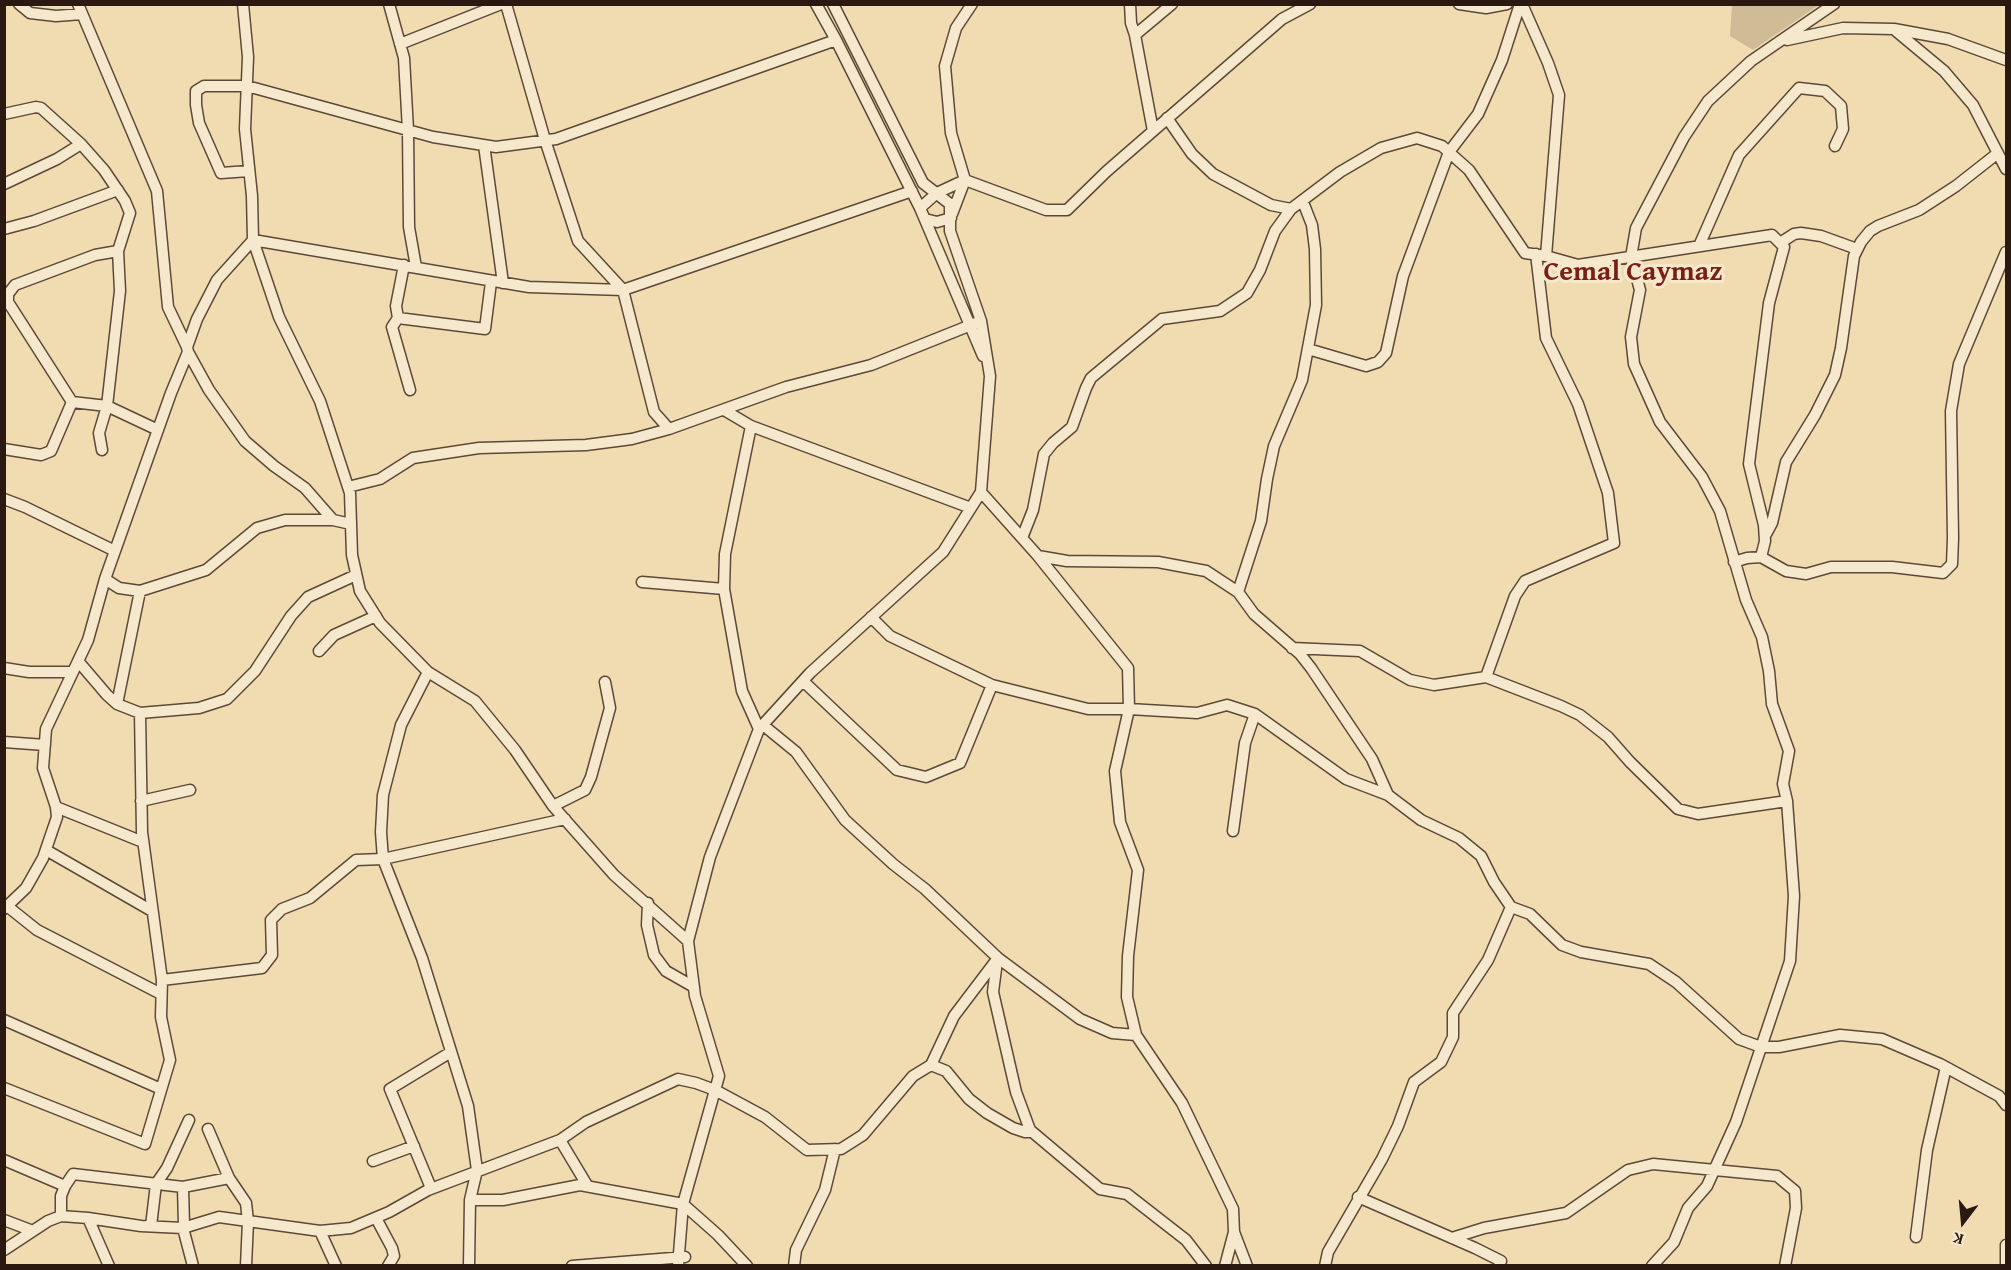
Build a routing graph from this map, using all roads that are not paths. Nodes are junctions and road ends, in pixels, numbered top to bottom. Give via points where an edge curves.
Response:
1 (18, 4) edge
2 (243, 4) edge
3 (389, 4) edge
4 (501, 4) edge
5 (506, 4) edge
6 (816, 4) edge
7 (833, 4) edge
8 (972, 4) edge
9 (1130, 4) edge
10 (1172, 4) edge
11 (1459, 4) edge
12 (1507, 4) edge
13 (1521, 4) edge
14 (1834, 4) edge
15 (1308, 5) edge
16 (80, 9) edge
17 (1894, 29) junction
18 (1135, 35) junction
19 (836, 40) junction
20 (1779, 42) junction
21 (400, 44) junction
22 (2007, 60) edge
23 (247, 86) junction
24 (4, 114) edge
25 (1167, 118) junction
26 (408, 130) junction
27 (1153, 131) junction
28 (545, 140) junction
29 (81, 144) junction
30 (484, 145) junction
31 (1835, 146) dead end
32 (1449, 152) junction
33 (1998, 153) junction
34 (2007, 169) edge
35 (249, 171) junction
36 (965, 180) junction
37 (4, 184) edge
38 (118, 190) junction
39 (912, 191) junction
40 (937, 193) junction
41 (1303, 202) junction
42 (920, 208) junction
43 (1291, 209) junction
44 (951, 218) junction
45 (925, 219) junction
46 (4, 229) edge
47 (253, 240) junction
48 (1780, 243) junction
49 (1699, 246) junction
50 (1857, 249) junction
51 (118, 251) junction
52 (2007, 252) edge
53 (1541, 255) junction
54 (1631, 257) junction
55 (404, 265) junction
56 (416, 267) junction
57 (491, 282) junction
58 (504, 283) junction
59 (622, 290) junction
60 (398, 318) junction
61 (981, 321) junction
62 (971, 326) junction
63 (188, 349) junction
64 (1308, 349) junction
65 (990, 376) junction
66 (410, 390) dead end
67 (72, 402) junction
68 (107, 406) junction
69 (724, 410) junction
70 (751, 426) junction
71 (158, 429) junction
72 (669, 429) junction
73 (4, 449) edge
74 (102, 450) dead end
75 (348, 487) junction
76 (981, 492) junction
77 (4, 499) edge
78 (971, 508) junction
79 (333, 520) junction
80 (351, 524) junction
81 (1765, 536) junction
82 (1022, 538) junction
83 (115, 550) junction
84 (1038, 556) junction
85 (1761, 557) junction
86 (1734, 562) junction
87 (356, 575) junction
88 (105, 579) junction
89 (642, 582) dead end
90 (724, 589) junction
91 (140, 591) junction
92 (1238, 592) junction
93 (376, 616) junction
94 (871, 617) junction
95 (1292, 648) junction
96 (320, 651) dead end
97 (78, 662) junction
98 (4, 668) edge
99 (73, 672) junction
100 (428, 672) junction
101 (1486, 677) junction
102 (803, 681) junction
103 (605, 682) dead end
104 (992, 685) junction
105 (117, 704) junction
106 (1129, 709) junction
107 (140, 713) junction
108 (1255, 714) junction
109 (761, 727) junction
110 (4, 742) edge
111 (45, 745) junction
112 (190, 790) dead end
113 (1388, 795) junction
114 (141, 801) junction
115 (1787, 801) junction
116 (553, 806) junction
117 (56, 807) junction
118 (565, 819) junction
119 (1233, 831) dead end
120 (143, 842) junction
121 (46, 850) junction
122 (383, 859) junction
123 (648, 903) junction
124 (1511, 907) junction
125 (6, 908) edge
126 (152, 910) junction
127 (688, 941) junction
128 (998, 958) junction
129 (162, 980) junction
130 (694, 987) junction
131 (161, 994) junction
132 (4, 1020) edge
133 (1136, 1035) junction
134 (1761, 1047) junction
135 (451, 1052) junction
136 (931, 1065) junction
137 (1946, 1067) junction
138 (4, 1088) edge
139 (161, 1089) junction
140 (716, 1090) junction
141 (2007, 1105) edge
142 (189, 1120) dead end
143 (208, 1129) dead end
144 (1032, 1132) junction
145 (560, 1140) junction
146 (414, 1146) junction
147 (835, 1149) junction
148 (4, 1160) edge
149 (373, 1161) dead end
150 (477, 1170) junction
151 (1714, 1171) junction
152 (229, 1178) junction
153 (156, 1184) junction
154 (587, 1185) junction
155 (64, 1186) junction
156 (183, 1187) junction
157 (431, 1188) junction
158 (1358, 1197) junction
159 (470, 1200) junction
160 (684, 1204) junction
161 (61, 1216) junction
162 (88, 1218) junction
163 (376, 1218) junction
164 (4, 1220) edge
165 (248, 1221) junction
166 (151, 1226) junction
167 (183, 1227) junction
168 (33, 1231) junction
169 (320, 1232) junction
170 (1234, 1232) junction
171 (1916, 1237) dead end
172 (1452, 1238) junction
173 (2007, 1245) edge
174 (4, 1250) edge
175 (680, 1260) edge
176 (109, 1266) edge
177 (193, 1266) edge
178 (246, 1266) edge
179 (336, 1266) edge
180 (388, 1266) edge
181 (469, 1266) edge
182 (572, 1266) edge
183 (747, 1266) edge
184 (794, 1266) edge
185 (1206, 1266) edge
186 (1225, 1266) edge
187 (1247, 1266) edge
188 (1324, 1266) edge
189 (1499, 1266) edge
190 (1652, 1266) edge
191 (1785, 1266) edge
192 (2006, 1266) edge

1 - 16 street via 30,13 56,16
2 - 23 street
3 - 21 street
4 - 21 street
5 - 28 street
6 - 19 street
7 - 40 street via 922,183
8 - 36 street via 956,28 945,66 951,133
9 - 18 street
10 - 18 street
11 - 12 street via 1486,8
13 - 32 street via 1478,114
13 - 53 street via 1559,95
14 - 20 street
15 - 25 street via 1282,19
16 - 63 street via 157,191 168,308
17 - 20 street via 1843,28
17 - 22 street via 1948,39
17 - 33 street via 1944,71 1973,105
18 - 27 street
19 - 28 street
19 - 39 street
20 - 54 street via 1708,100 1636,228
21 - 26 street
23 - 26 street
23 - 35 street via 245,129
23 - 35 street via 204,86 196,91 196,105 199,123 221,173
24 - 29 street via 36,106
25 - 27 street
25 - 43 street via 1192,154 1214,174 1271,205
26 - 30 street
26 - 56 street via 409,227
27 - 36 street via 1067,210 1046,210
28 - 30 street
28 - 59 street via 578,241
29 - 37 street
29 - 38 street
30 - 58 street
31 - 49 street via 1843,129 1841,106 1825,91 1799,88 1739,154
32 - 41 street via 1417,138 1381,148 1340,172
32 - 53 street via 1469,170 1525,253
32 - 64 street via 1402,276 1386,353 1378,362 1366,366
33 - 34 street
33 - 50 street via 1919,210 1870,231
35 - 47 street
36 - 40 street
36 - 44 street
38 - 46 street
38 - 51 street via 130,213
39 - 42 street
39 - 59 street
40 - 42 street
40 - 44 street via 950,204
41 - 43 street
41 - 64 street via 1312,225 1315,249 1316,305
42 - 45 street
43 - 82 street via 1275,231 1247,293 1220,311 1162,319 1091,378 1072,427 1044,454 1033,510
44 - 45 street via 937,222
44 - 61 street via 950,231
45 - 62 street
47 - 55 street
47 - 63 street via 218,280 197,319
47 - 75 street via 279,317 320,401
48 - 49 street via 1772,235
48 - 50 street via 1801,233
48 - 81 street via 1784,247 1769,303 1749,464
49 - 54 street
50 - 81 street via 1835,375 1786,462 1772,523
51 - 67 street via 95,255 15,285 8,294 8,302
51 - 68 street via 120,291
52 - 85 street via 1959,364 1951,411 1952,564 1943,573 1892,567 1832,567 1806,574 1786,571
53 - 54 street via 1578,265
53 - 101 street via 1546,338 1578,404 1608,493 1614,543 1525,581 1515,596
54 - 86 street via 1640,290 1631,337 1634,364 1660,422 1702,477 1720,511
55 - 56 street
55 - 60 street via 396,306
56 - 57 street
57 - 58 street
57 - 60 street via 485,329
58 - 59 street
59 - 72 street via 654,412
60 - 66 street via 392,327
61 - 62 street
61 - 65 street
62 - 65 street
62 - 69 street via 871,365 786,387
63 - 71 street
63 - 79 street via 209,390 245,441 305,488
64 - 92 street via 1302,380 1274,446 1261,520
65 - 76 street
67 - 68 street
67 - 73 street via 51,451 41,455
68 - 71 street
68 - 74 street via 99,433
69 - 70 street
69 - 72 street
70 - 78 street
70 - 90 street via 725,554
71 - 83 street
72 - 75 street via 585,445 479,448 413,458 380,479
75 - 80 street
76 - 78 street
76 - 82 street
77 - 83 street
78 - 94 street via 943,552
79 - 80 street
79 - 91 street via 285,520 257,528 206,570
80 - 87 street
81 - 85 street
82 - 84 street
83 - 88 street
84 - 92 street via 1067,561 1158,562 1206,571
84 - 106 street via 1128,668
85 - 86 street
86 - 115 street via 1762,637 1772,704 1789,750 1783,784
87 - 93 street via 360,591
87 - 107 street via 308,597 255,670 227,699 199,708
88 - 91 street via 119,588
88 - 97 street
89 - 90 street
90 - 109 street via 742,691
91 - 105 street
92 - 95 street via 1254,614
93 - 96 street via 334,634
93 - 100 street
94 - 102 street
94 - 104 street via 891,636
95 - 101 street via 1360,651 1410,680 1434,684
95 - 113 street via 1311,668 1372,759
97 - 99 street
97 - 105 street
98 - 99 street
99 - 111 street via 46,729
100 - 116 street via 475,700
100 - 122 street via 402,725 383,795
101 - 115 street via 1580,715 1608,737 1678,809 1698,814
102 - 104 street via 897,770 926,777 960,763
102 - 109 street
103 - 116 street via 610,708 591,777 585,790
104 - 106 street via 1088,709
105 - 107 street
106 - 108 street via 1197,713 1227,705
106 - 133 street via 1114,771 1120,822 1138,870 1127,997
107 - 114 street
108 - 113 street via 1346,779
108 - 119 street via 1245,743
109 - 127 street via 710,857
109 - 128 street via 796,752 845,820
110 - 111 street
111 - 117 street via 43,768
112 - 114 street
113 - 124 street via 1481,856
114 - 120 street
115 - 134 street via 1794,896 1790,961
116 - 118 street
117 - 120 street
117 - 121 street via 57,817
118 - 122 street
118 - 123 street via 614,875
120 - 126 street
121 - 125 street via 26,888
121 - 126 street
122 - 129 street via 356,860 310,898 282,909 271,920 272,955 262,968
122 - 135 street via 422,958
123 - 127 street
123 - 130 street via 647,925 654,955 666,971
124 - 134 street via 1530,914 1562,945 1649,964 1676,982 1739,1039
124 - 158 street via 1488,960 1453,1013 1453,1037 1441,1062 1414,1082 1382,1159
125 - 131 street via 37,930
126 - 129 street
127 - 130 street
128 - 133 street via 1080,1019 1112,1033
128 - 136 street via 954,1016
128 - 144 street via 993,992 1016,1092
129 - 131 street
130 - 140 street via 719,1076
131 - 139 street via 161,1017 170,1060
132 - 139 street
133 - 170 street via 1182,1103 1233,1209
134 - 137 street via 1840,1035 1882,1039
134 - 151 street via 1736,1122
135 - 146 street via 390,1089
135 - 150 street via 468,1106
136 - 144 street via 946,1071 969,1099 987,1113 1013,1128
136 - 147 street via 913,1076 863,1135
137 - 141 street via 1999,1096
137 - 171 street via 1927,1150
138 - 139 street via 144,1143
140 - 145 street via 678,1079 586,1122
140 - 147 street via 765,1117 807,1150
140 - 160 street
142 - 153 street
143 - 152 street
144 - 185 street via 1100,1189 1127,1194 1186,1240
145 - 150 street
145 - 154 street
146 - 149 street
146 - 157 street
147 - 184 street via 825,1190 796,1250
148 - 155 street
150 - 157 street
150 - 159 street
151 - 172 street via 1653,1164 1628,1170 1566,1213 1484,1227
151 - 190 street via 1688,1209 1674,1242
151 - 191 street via 1777,1176 1795,1191 1796,1208
152 - 156 street
152 - 165 street via 246,1203
153 - 155 street via 73,1174
153 - 156 street
153 - 166 street
154 - 159 street via 503,1200
154 - 160 street
155 - 161 street
156 - 167 street
157 - 163 street
158 - 172 street
158 - 188 street
159 - 181 street
160 - 175 street
160 - 183 street
161 - 162 street
161 - 168 street
162 - 166 street
162 - 176 street
163 - 169 street via 351,1228
163 - 180 street via 392,1248 394,1256
164 - 168 street
165 - 167 street via 219,1217
165 - 169 street
165 - 178 street
166 - 167 street
167 - 177 street
168 - 174 street
169 - 179 street
170 - 186 street
170 - 187 street
172 - 189 street via 1501,1261
173 - 192 street
175 - 182 street

